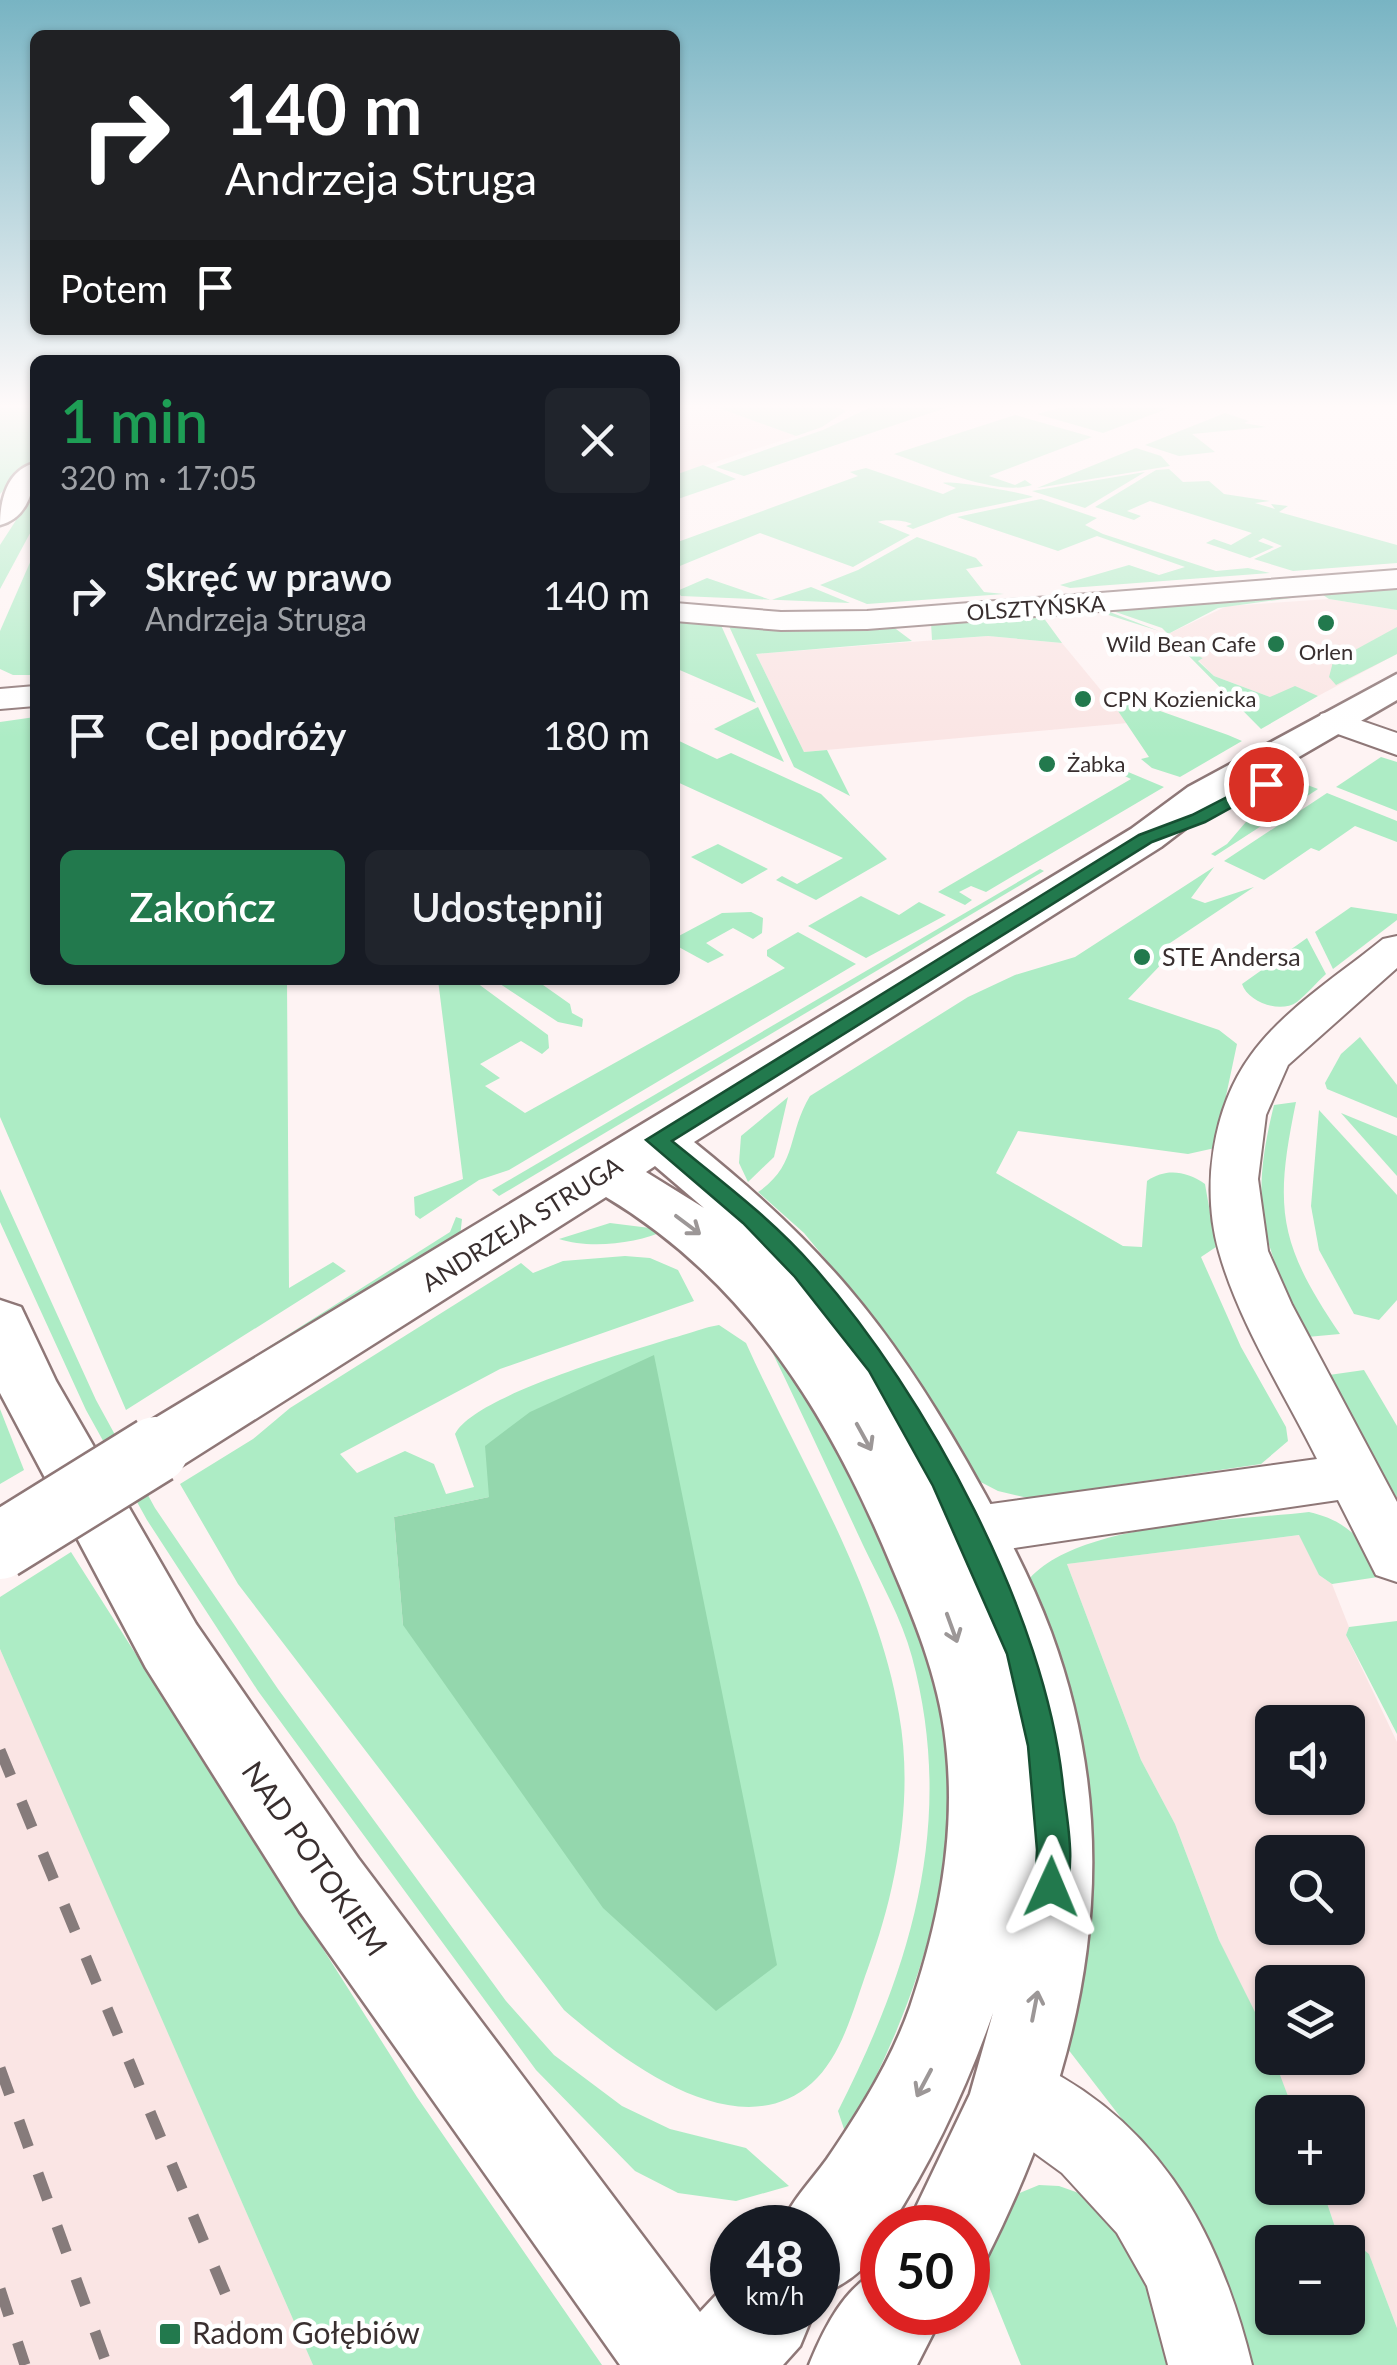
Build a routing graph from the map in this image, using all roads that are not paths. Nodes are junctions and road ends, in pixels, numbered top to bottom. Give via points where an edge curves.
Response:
1 (1397, 579) edge
2 (680, 612) edge
3 (1397, 685) edge
4 (30, 696) edge
5 (0, 698) edge
6 (1397, 707) edge
7 (1345, 725) junction
8 (1397, 745) edge
9 (1397, 948) edge
10 (658, 1140) junction
11 (606, 1172) junction
12 (0, 1322) edge
13 (1352, 1476) junction
14 (942, 1535) junction
15 (0, 1546) edge
16 (1397, 1558) edge
17 (1014, 2092) junction
18 (962, 2205) edge
19 (840, 2218) edge
20 (745, 2335) edge
21 (880, 2335) edge
22 (678, 2365) edge
23 (718, 2365) edge
24 (858, 2365) edge
25 (1210, 2365) edge

1 - 2 street, OLSZTYŃSKA via 867,620
3 - 7 main road, ANDRZEJA STRUGA
4 - 5 street
6 - 7 main road, ANDRZEJA STRUGA
7 - 8 street
7 - 10 main road, ANDRZEJA STRUGA via 1241,799 1146,838
9 - 13 street via 1268,1060 1243,1115 1234,1179 1242,1252
10 - 11 main road, ANDRZEJA STRUGA
10 - 14 main road via 770,1235 879,1364
11 -> 14 main road via 688,1223 778,1310
11 - 15 main road, ANDRZEJA STRUGA, bridge
12 - 22 main road, NAD POTOKIEM via 26,1383 170,1646 329,1885
13 - 14 street
13 - 16 street
17 -> 14 main road via 1050,1924 1053,1850 1044,1746 1022,1654
14 -> 19 main road via 953,1628 978,1702 988,1855 956,2003 929,2076
17 - 18 main road
17 - 25 street via 1074,2129 1147,2205 1180,2264
20 - 23 main road
21 - 24 main road

